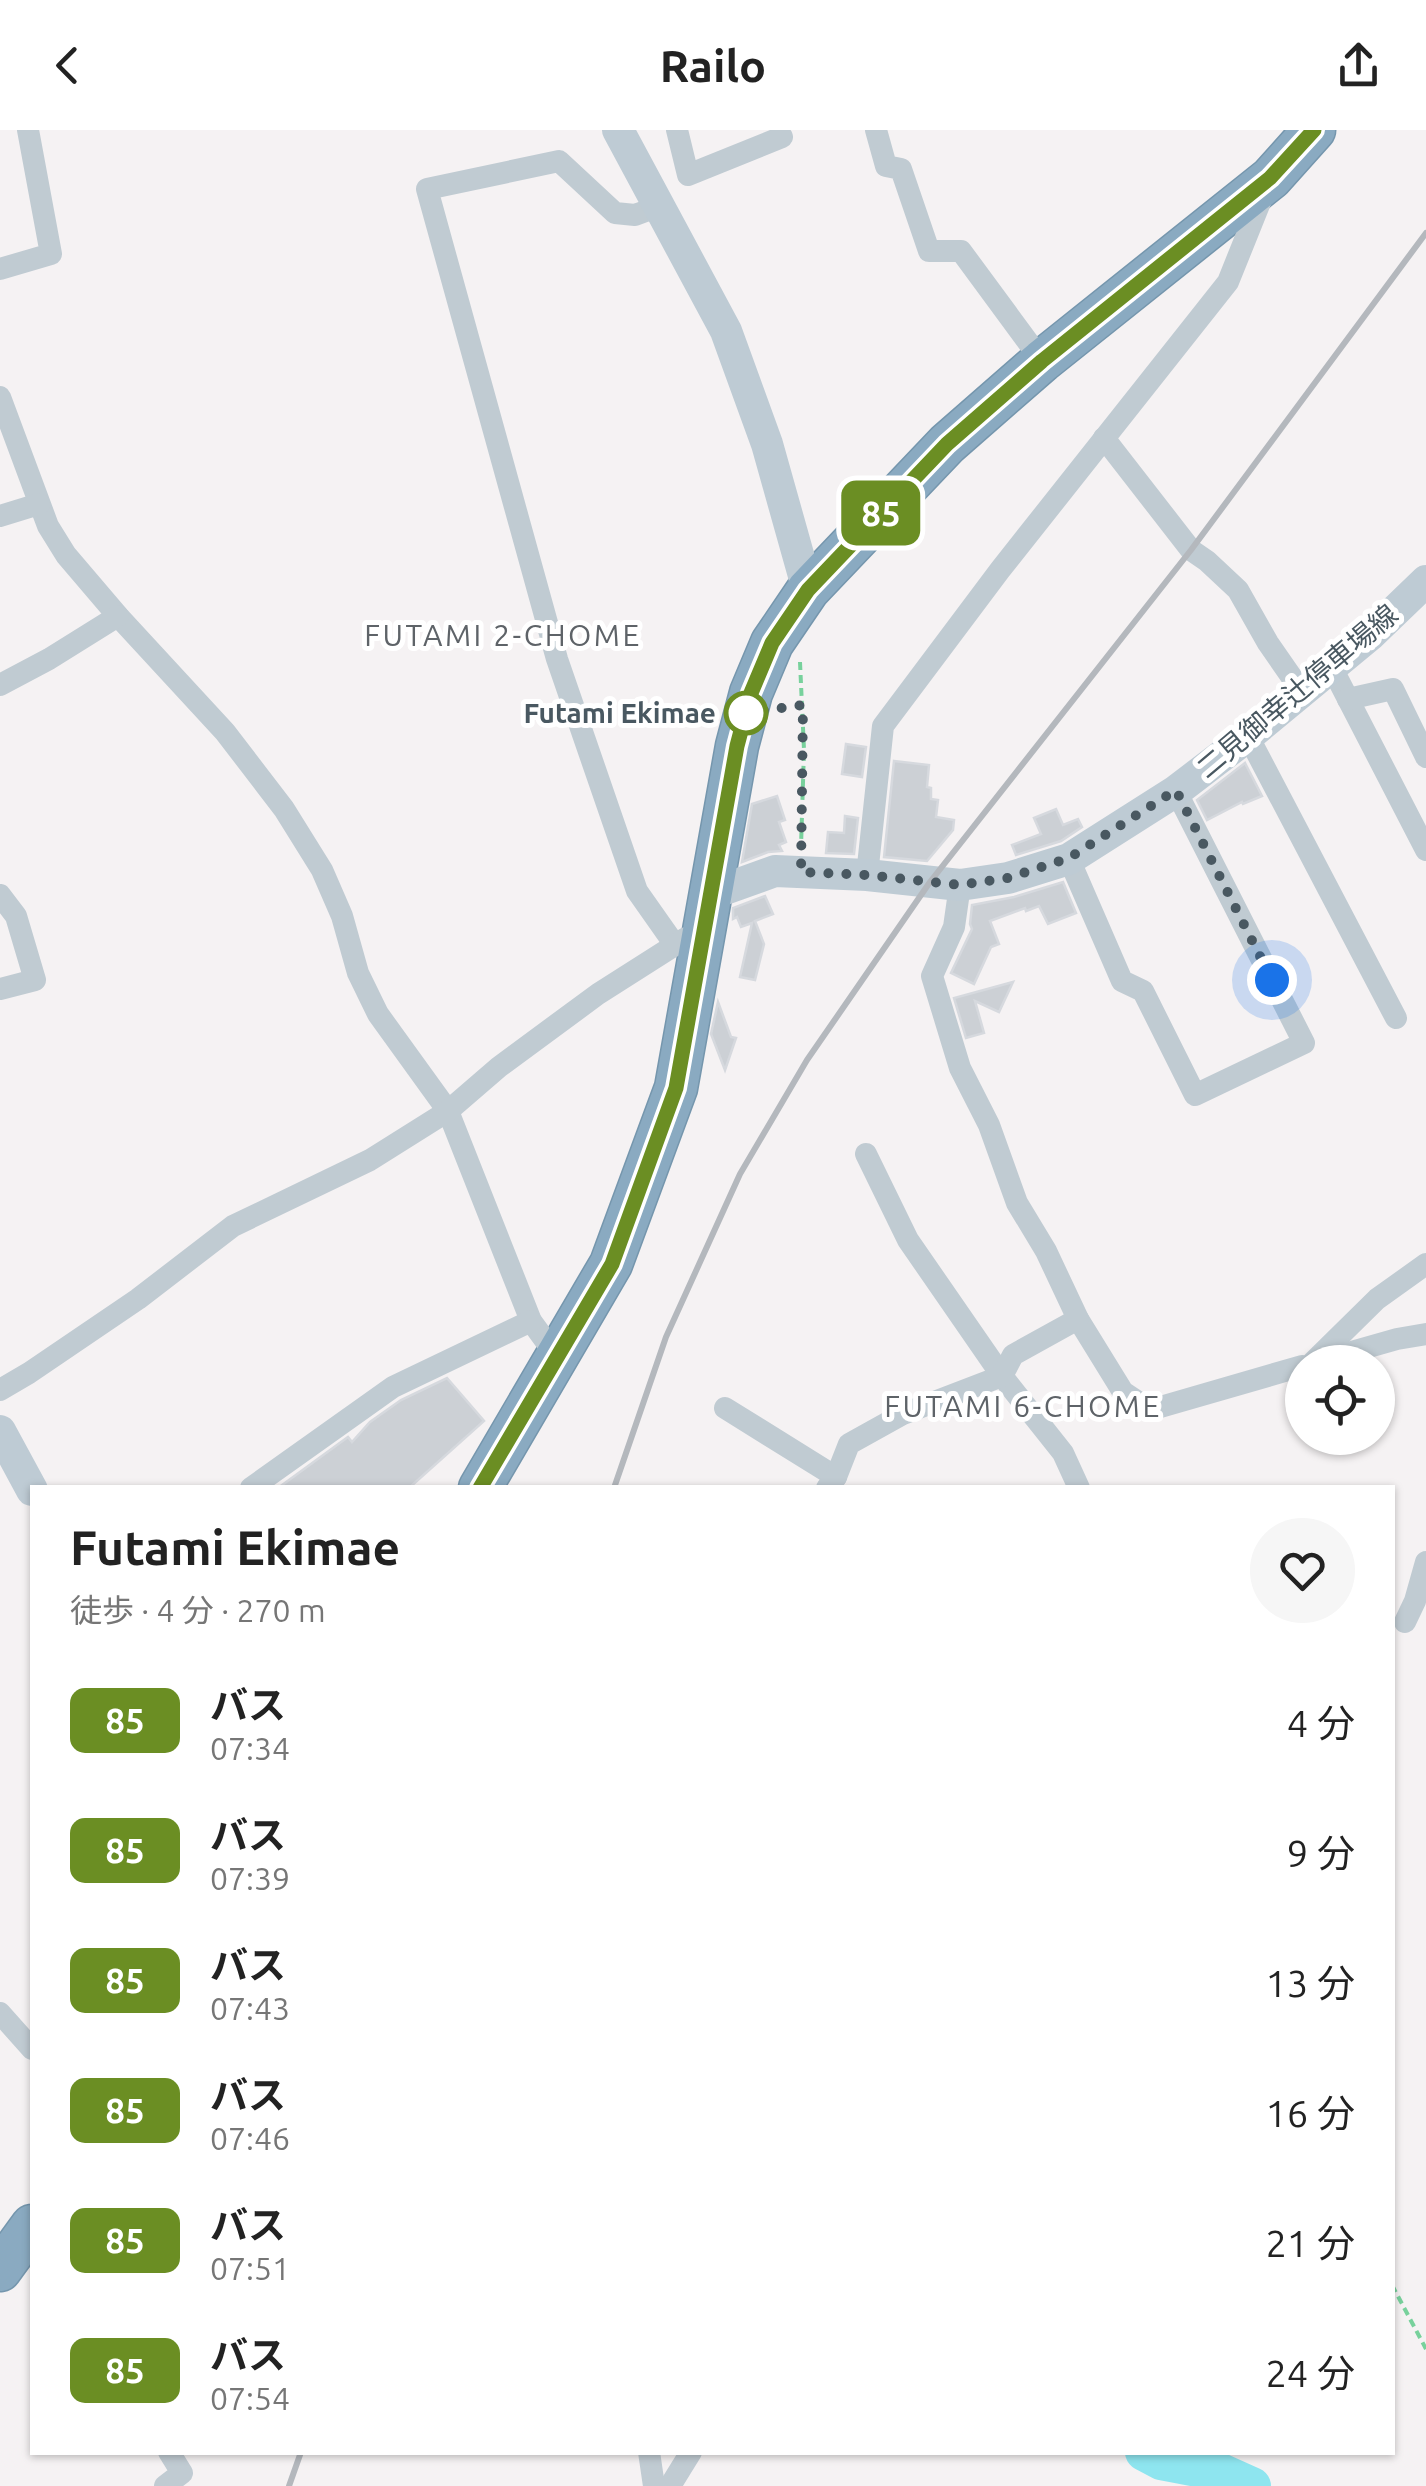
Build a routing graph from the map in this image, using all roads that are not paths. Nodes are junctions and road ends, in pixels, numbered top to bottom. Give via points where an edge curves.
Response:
1 (28, 130) edge
2 (618, 130) edge
3 (677, 130) edge
4 (876, 130) edge
5 (1314, 130) edge
6 (782, 137) dead end
7 (1270, 178) junction
8 (660, 206) junction
9 (0, 269) edge
10 (1042, 361) junction
11 (0, 397) edge
12 (1104, 438) junction
13 (39, 504) junction
14 (0, 516) edge
15 (1426, 581) edge
16 (799, 602) junction
17 (118, 616) junction
18 (1332, 668) junction
19 (0, 684) edge
20 (1302, 692) junction
21 (1348, 700) junction
22 (1248, 736) junction
23 (1426, 757) edge
24 (1176, 790) junction
25 (1426, 850) edge
26 (1069, 858) junction
27 (867, 875) junction
28 (960, 885) junction
29 (0, 896) edge
30 (697, 921) junction
31 (0, 989) edge
32 (1396, 1018) dead end
33 (448, 1110) junction
34 (866, 1154) dead end
35 (1426, 1264) edge
36 (1078, 1318) junction
37 (531, 1321) junction
38 (1426, 1334) edge
39 (1331, 1345) edge
40 (1376, 1345) edge
41 (558, 1358) junction
42 (1285, 1371) edge
43 (1002, 1376) junction
44 (0, 1390) edge
45 (725, 1408) dead end
46 (0, 1432) edge
47 (833, 1484) edge
48 (256, 1485) edge
49 (482, 1485) edge
50 (1078, 1485) edge
51 (30, 1486) edge
52 (1426, 1562) edge
53 (1405, 1622) dead end
54 (0, 2014) edge
55 (30, 2047) edge
56 (30, 2228) edge
57 (0, 2270) edge
58 (172, 2455) edge
59 (649, 2455) edge
60 (689, 2455) edge
61 (165, 2486) edge
62 (654, 2486) edge
63 (670, 2486) edge

1 - 9 street via 50,254
2 - 8 main road
3 - 6 street via 688,174
4 - 10 street via 886,166 901,169 928,251 962,251
5 - 7 highway
7 - 10 highway
7 - 12 street via 1228,282
8 - 16 main road via 726,331 767,444
8 - 30 street via 635,215 615,213 559,160 426,190 557,659 637,891
10 - 16 highway via 947,444
11 - 13 street
12 - 20 street via 1191,550 1238,590
12 - 27 street via 883,726
13 - 14 street
13 - 17 street via 66,555
15 - 18 main road, 二見御幸辻停車場線
16 - 30 highway via 751,693
17 - 19 street
17 - 33 street via 225,732 284,809 322,870 378,1014
18 - 20 main road, 二見御幸辻停車場線
18 - 21 street
20 - 22 main road, 二見御幸辻停車場線
21 - 23 street via 1393,689
21 - 25 street
22 - 24 main road, 二見御幸辻停車場線
22 - 32 street
24 - 26 main road, 二見御幸辻停車場線
24 - 26 street via 1304,1043 1195,1095 1142,991 1122,981
26 - 28 main road, 二見御幸辻停車場線
27 - 28 main road, 二見御幸辻停車場線
27 - 30 main road, 二見御幸辻停車場線 via 775,871
28 - 36 street via 954,927 932,976 960,1068 990,1125 1017,1203
29 - 31 street via 16,916 35,980
30 - 33 street
30 - 41 highway via 676,1088 612,1264
33 - 37 street
33 - 44 street via 370,1160 234,1226
34 - 43 street via 908,1240
35 - 39 street via 1377,1298
36 - 42 street via 1123,1392 1150,1410
36 - 43 street via 1013,1355
37 - 41 street
37 - 48 street via 393,1387
38 - 40 street
41 - 49 highway
43 - 47 street via 902,1414 849,1444
43 - 50 street via 1063,1454
45 - 47 street
46 - 51 main road
52 - 53 street
54 - 55 street
56 - 57 highway
58 - 61 street via 182,2474
59 - 62 street
60 - 63 street

